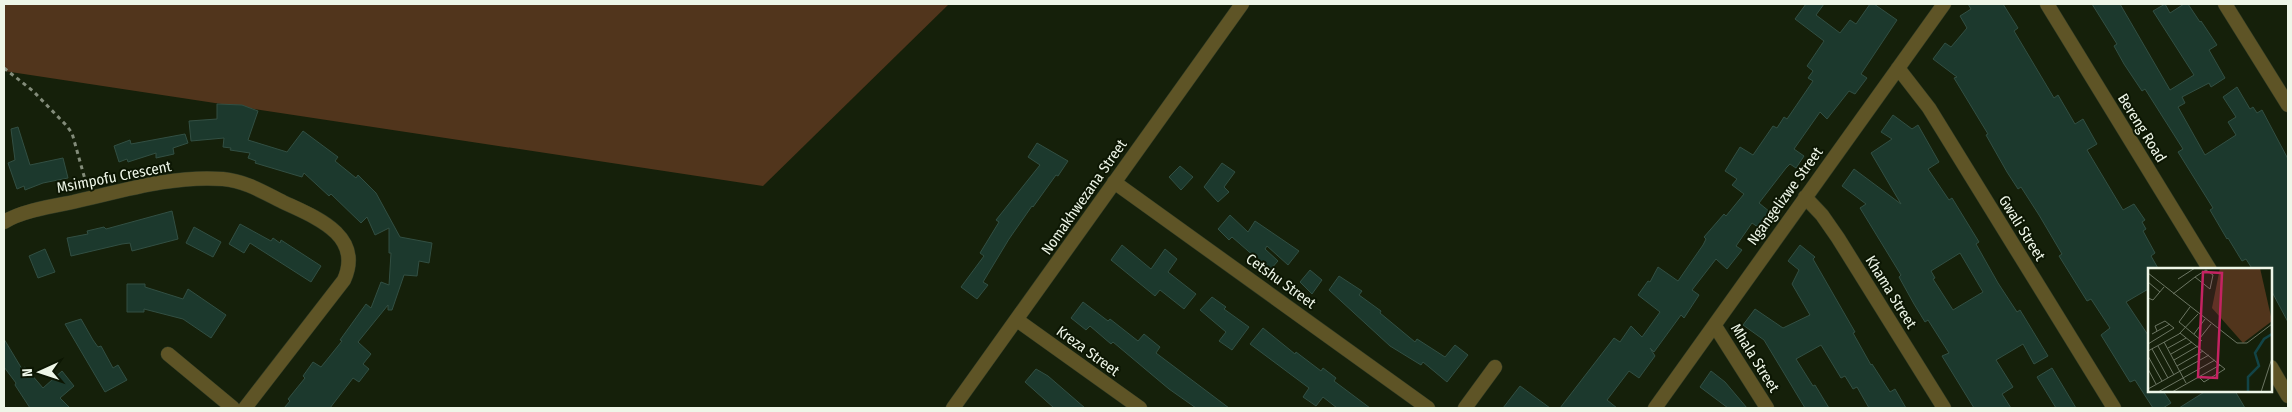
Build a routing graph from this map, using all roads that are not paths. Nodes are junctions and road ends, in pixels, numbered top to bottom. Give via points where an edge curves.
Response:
1 (1242, 4) edge
2 (1944, 4) edge
3 (2047, 4) edge
4 (2225, 4) edge
5 (1898, 68) junction
6 (2288, 104) edge
7 (1114, 182) junction
8 (1805, 197) junction
9 (4, 222) edge
10 (2209, 268) edge
11 (1017, 320) junction
12 (1715, 326) junction
13 (168, 354) dead end
14 (1495, 367) dead end
15 (2272, 368) edge
16 (2284, 379) edge
17 (2288, 396) edge
18 (233, 408) edge
19 (245, 408) edge
20 (953, 408) edge
21 (1140, 408) edge
22 (1428, 408) edge
23 (1464, 408) edge
24 (1655, 408) edge
25 (1767, 408) edge
26 (1944, 408) edge
27 (2114, 408) edge

1 - 7 street, Nomakhwezana Street
2 - 5 street, Ngangelizwe Street
3 - 10 street, Bereng Road
4 - 6 street
5 - 8 street, Ngangelizwe Street
5 - 27 street, Gwali Street via 1929,108
7 - 11 street, Nomakhwezana Street
7 - 22 street, Cetshu Street
8 - 12 street, Ngangelizwe Street
8 - 26 street, Khama Street via 1838,238
9 - 19 street, Msimpofu Crescent via 51,206 168,182 221,179 240,181 326,222 341,238 348,252 349,270
11 - 20 street, Nomakhwezana Street
11 - 21 street, Kreza Street
12 - 24 street, Ngangelizwe Street
12 - 25 street, Mhala Street
13 - 18 street
14 - 23 street
15 - 16 street
16 - 17 street

